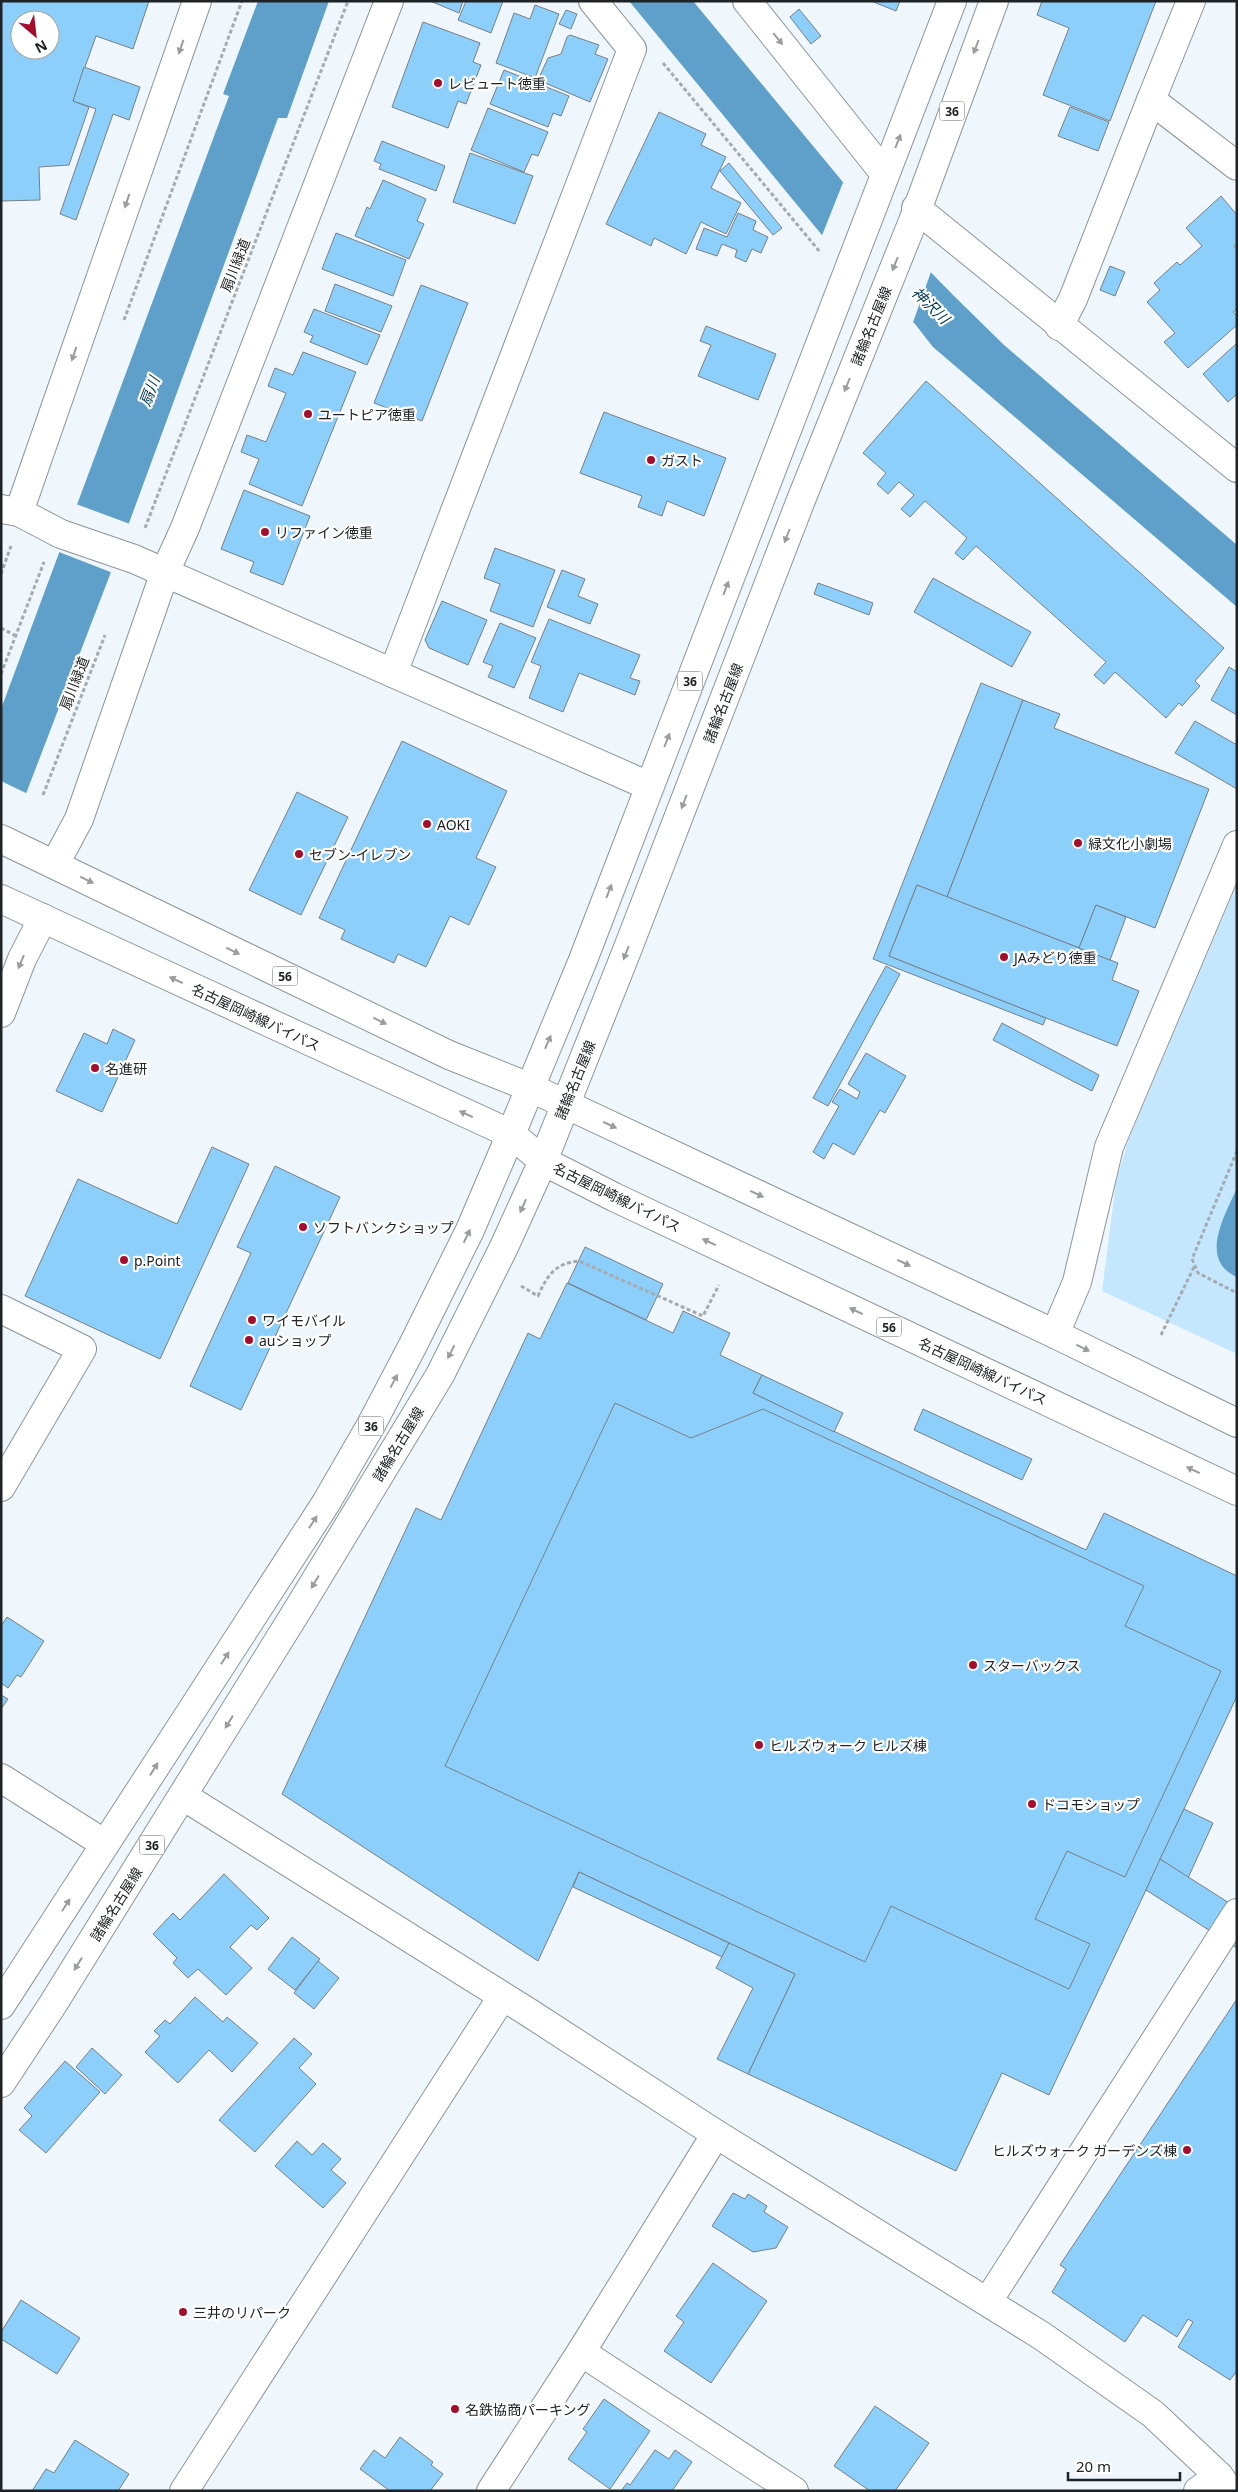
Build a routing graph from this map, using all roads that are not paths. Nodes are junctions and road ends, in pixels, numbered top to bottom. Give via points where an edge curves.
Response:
1 (197, 1) edge
2 (388, 1) edge
3 (593, 1) edge
4 (747, 1) edge
5 (952, 1) edge
6 (994, 1) edge
7 (1190, 1) edge
8 (1151, 100) junction
9 (1237, 166) edge
10 (885, 174) junction
11 (914, 214) junction
12 (1059, 326) junction
13 (1237, 468) edge
14 (10, 510) edge
15 (165, 572) junction
16 (393, 672) junction
17 (649, 786) junction
18 (1, 839) edge
19 (1237, 844) edge
20 (49, 861) junction
21 (1, 899) edge
22 (35, 915) junction
23 (1, 1013) edge
24 (529, 1087) junction
25 (566, 1105) junction
26 (511, 1134) junction
27 (543, 1162) junction
28 (1, 1309) edge
29 (1055, 1334) junction
30 (1237, 1423) edge
31 (1, 1487) edge
32 (1237, 1491) edge
33 (1, 1778) edge
34 (183, 1796) junction
35 (105, 1844) junction
36 (1237, 1912) edge
37 (502, 1997) junction
38 (1, 2005) edge
39 (1, 2083) edge
40 (716, 2134) junction
41 (988, 2301) junction
42 (581, 2352) junction
43 (1216, 2486) edge
44 (184, 2491) edge
45 (490, 2491) edge
46 (794, 2491) edge

1 -> 14 street
2 - 15 street via 185,528
3 - 16 street via 632,49
4 -> 10 street
10 -> 5 street, 36
6 -> 11 street, 諸輪名古屋線 / 36
7 - 8 street
8 - 9 street
8 - 12 street via 1073,299
17 -> 10 street, 36
11 - 12 street
11 -> 25 street, 諸輪名古屋線 / 36
12 - 13 street
14 - 15 street via 61,534 135,546
15 - 16 street
15 - 20 street via 79,819
16 - 17 street
24 -> 17 street, 36 via 583,960
18 - 20 street, 56
19 - 29 street via 1109,1147 1077,1282
20 -> 24 street, 56 via 450,1055
21 - 22 street, 名古屋岡崎線バイパス / 56
22 -> 23 street
26 -> 22 street, 名古屋岡崎線バイパス / 56
24 - 25 street, 56
24 - 26 street, 36
25 - 27 street, 諸輪名古屋線 / 36
25 -> 29 street, 56
26 - 27 street, 名古屋岡崎線バイパス / 56
35 -> 26 street, 36 via 326,1503 367,1433 470,1230
32 -> 27 street, 名古屋岡崎線バイパス / 56
27 -> 34 street, 諸輪名古屋線 / 36 via 440,1375
28 - 31 street via 82,1349
29 -> 30 street, 56
33 - 35 street
34 - 37 street
34 -> 39 street, 諸輪名古屋線 / 36
38 -> 35 street, 36
36 - 41 street
37 - 40 street
37 - 44 street
40 - 41 street
40 - 42 street
41 - 43 street via 1153,2414
42 - 45 street
42 - 46 street

